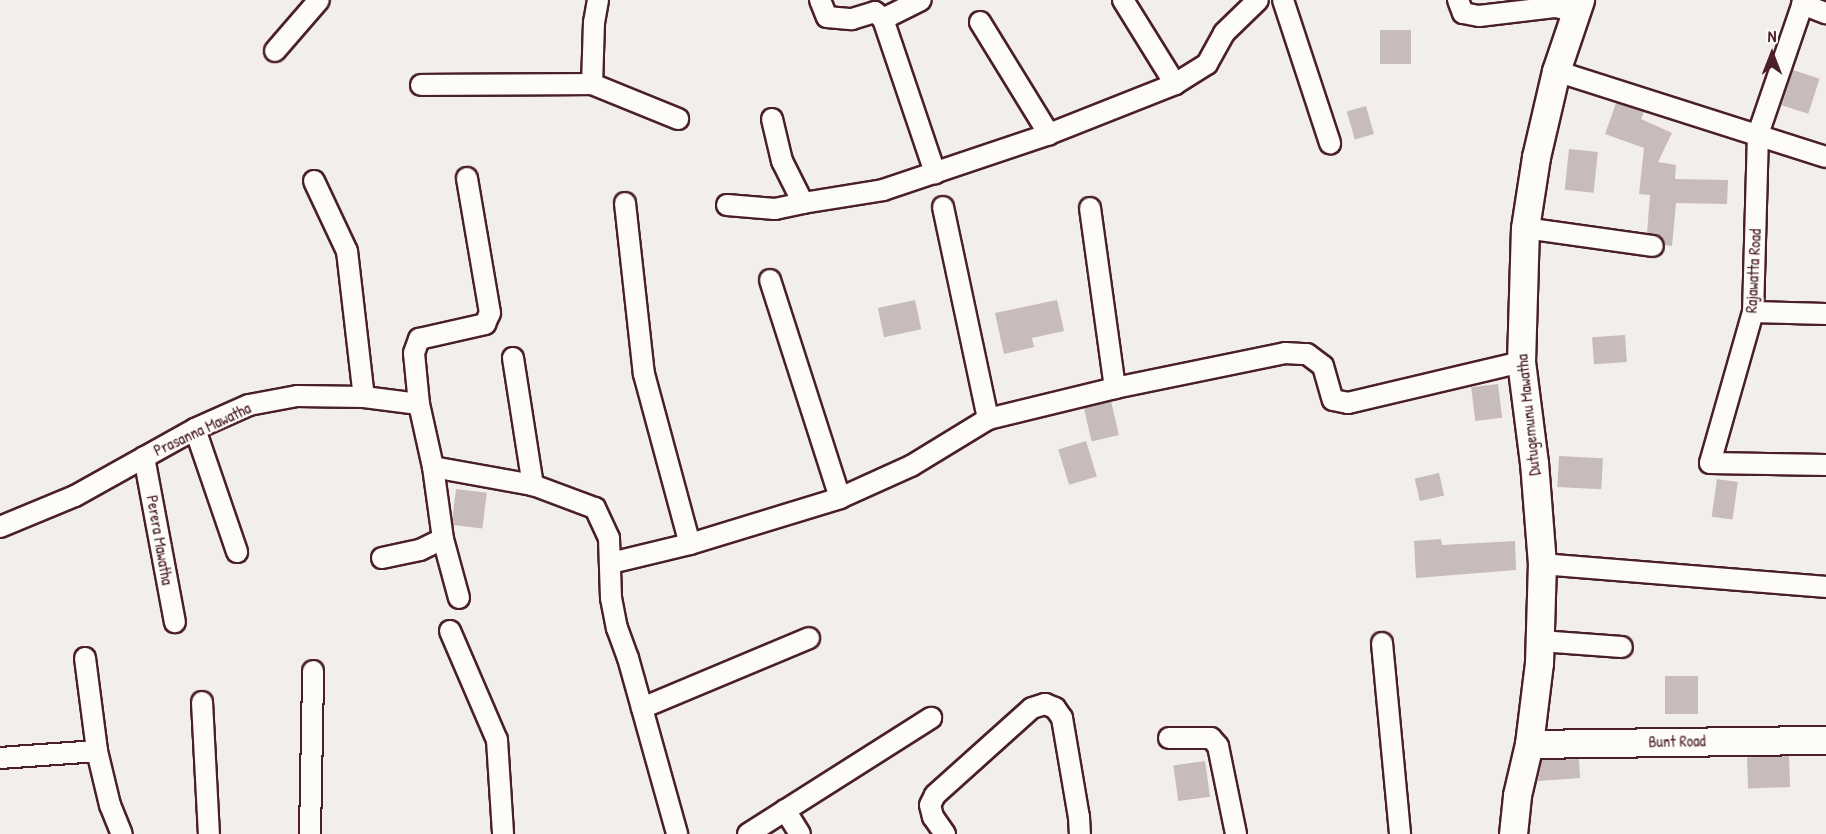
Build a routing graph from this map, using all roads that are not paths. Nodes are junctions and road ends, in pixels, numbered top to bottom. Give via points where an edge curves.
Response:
1 (319, 0) edge
2 (598, 0) edge
3 (820, 0) edge
4 (921, 0) edge
5 (1123, 0) edge
6 (1258, 0) edge
7 (1283, 0) edge
8 (1458, 0) edge
9 (1803, 2) edge
10 (1578, 6) edge
11 (1826, 13) edge
12 (883, 19) junction
13 (980, 22) dead end
14 (275, 51) dead end
15 (1556, 71) junction
16 (592, 84) junction
17 (1175, 84) junction
18 (421, 85) dead end
19 (678, 119) dead end
20 (772, 119) dead end
21 (1048, 134) junction
22 (1758, 134) junction
23 (1330, 143) dead end
24 (1826, 157) edge
25 (935, 173) junction
26 (467, 178) dead end
27 (314, 181) dead end
28 (625, 203) dead end
29 (803, 203) junction
30 (727, 205) dead end
31 (943, 207) dead end
32 (1090, 208) dead end
33 (1525, 228) junction
34 (1653, 246) dead end
35 (770, 280) dead end
36 (1754, 312) junction
37 (1826, 314) edge
38 (513, 358) dead end
39 (1521, 362) junction
40 (1115, 388) junction
41 (364, 397) junction
42 (419, 404) junction
43 (988, 419) junction
44 (195, 429) junction
45 (144, 457) junction
46 (1826, 465) edge
47 (433, 467) junction
48 (533, 485) junction
49 (840, 498) junction
50 (0, 527) edge
51 (443, 539) junction
52 (690, 544) junction
53 (237, 552) dead end
54 (381, 558) dead end
55 (611, 563) junction
56 (1542, 564) junction
57 (1826, 587) edge
58 (459, 598) dead end
59 (175, 622) dead end
60 (450, 631) dead end
61 (809, 638) dead end
62 (1540, 641) junction
63 (1382, 643) dead end
64 (1622, 647) dead end
65 (85, 658) dead end
66 (313, 671) dead end
67 (202, 702) dead end
68 (642, 708) junction
69 (931, 718) dead end
70 (1169, 738) dead end
71 (1826, 740) edge
72 (1529, 744) junction
73 (97, 751) junction
74 (0, 758) edge
75 (785, 810) junction
76 (122, 834) edge
77 (209, 834) edge
78 (310, 834) edge
79 (503, 834) edge
80 (677, 834) edge
81 (748, 834) edge
82 (800, 834) edge
83 (945, 834) edge
84 (1080, 834) edge
85 (1236, 834) edge
86 (1400, 834) edge
87 (1513, 834) edge

1 - 14 street
2 - 16 street
3 - 12 street via 827,17 852,19 875,12
4 - 12 street
5 - 17 street
6 - 17 street via 1224,33 1207,64
7 - 23 street
8 - 10 street via 1463,13 1479,16
9 - 11 street
9 - 22 street, Rajawatta Road
10 - 15 street, Dutugemunu Mawatha
12 - 25 street
13 - 21 street
15 - 22 street
15 - 33 street, Dutugemunu Mawatha
16 - 18 street
16 - 19 street
17 - 21 street
20 - 29 street via 782,162
21 - 25 street
22 - 24 street
22 - 36 street, Rajawatta Road
25 - 29 street via 883,190
26 - 42 street via 490,313 485,324 419,339 414,353
27 - 41 street via 348,251
28 - 52 street via 644,374
29 - 30 street via 775,209
31 - 43 street
32 - 40 street
33 - 34 street
33 - 39 street, Dutugemunu Mawatha
35 - 49 street
36 - 37 street
36 - 46 street, Rajawatta Road via 1710,463
38 - 48 street
39 - 40 street via 1348,403 1333,400 1323,366 1307,354 1285,353
39 - 56 street, Dutugemunu Mawatha
40 - 43 street
41 - 42 street, Prasanna Mawatha
41 - 44 street, Prasanna Mawatha via 297,396 249,405
42 - 47 street
43 - 49 street via 911,466
44 - 45 street, Prasanna Mawatha
44 - 53 street
45 - 50 street, Prasanna Mawatha via 75,496
45 - 59 street, Perera Mawatha
47 - 48 street
47 - 51 street
48 - 55 street via 595,508 609,538
49 - 52 street
51 - 54 street via 420,550
51 - 58 street
52 - 55 street
55 - 68 street via 611,597 617,628
56 - 57 street
56 - 62 street, Dutugemunu Mawatha
60 - 79 street via 497,740
61 - 68 street
62 - 64 street
62 - 72 street, Dutugemunu Mawatha
63 - 86 street
65 - 73 street
66 - 78 street
67 - 77 street
68 - 80 street
69 - 75 street
70 - 85 street via 1211,738 1218,746
71 - 72 street, Bunt Road
72 - 87 street, Dutugemunu Mawatha
73 - 74 street
73 - 76 street via 110,806
75 - 81 street
75 - 82 street
83 - 84 street via 930,806 935,795 1032,708 1046,704 1062,718

